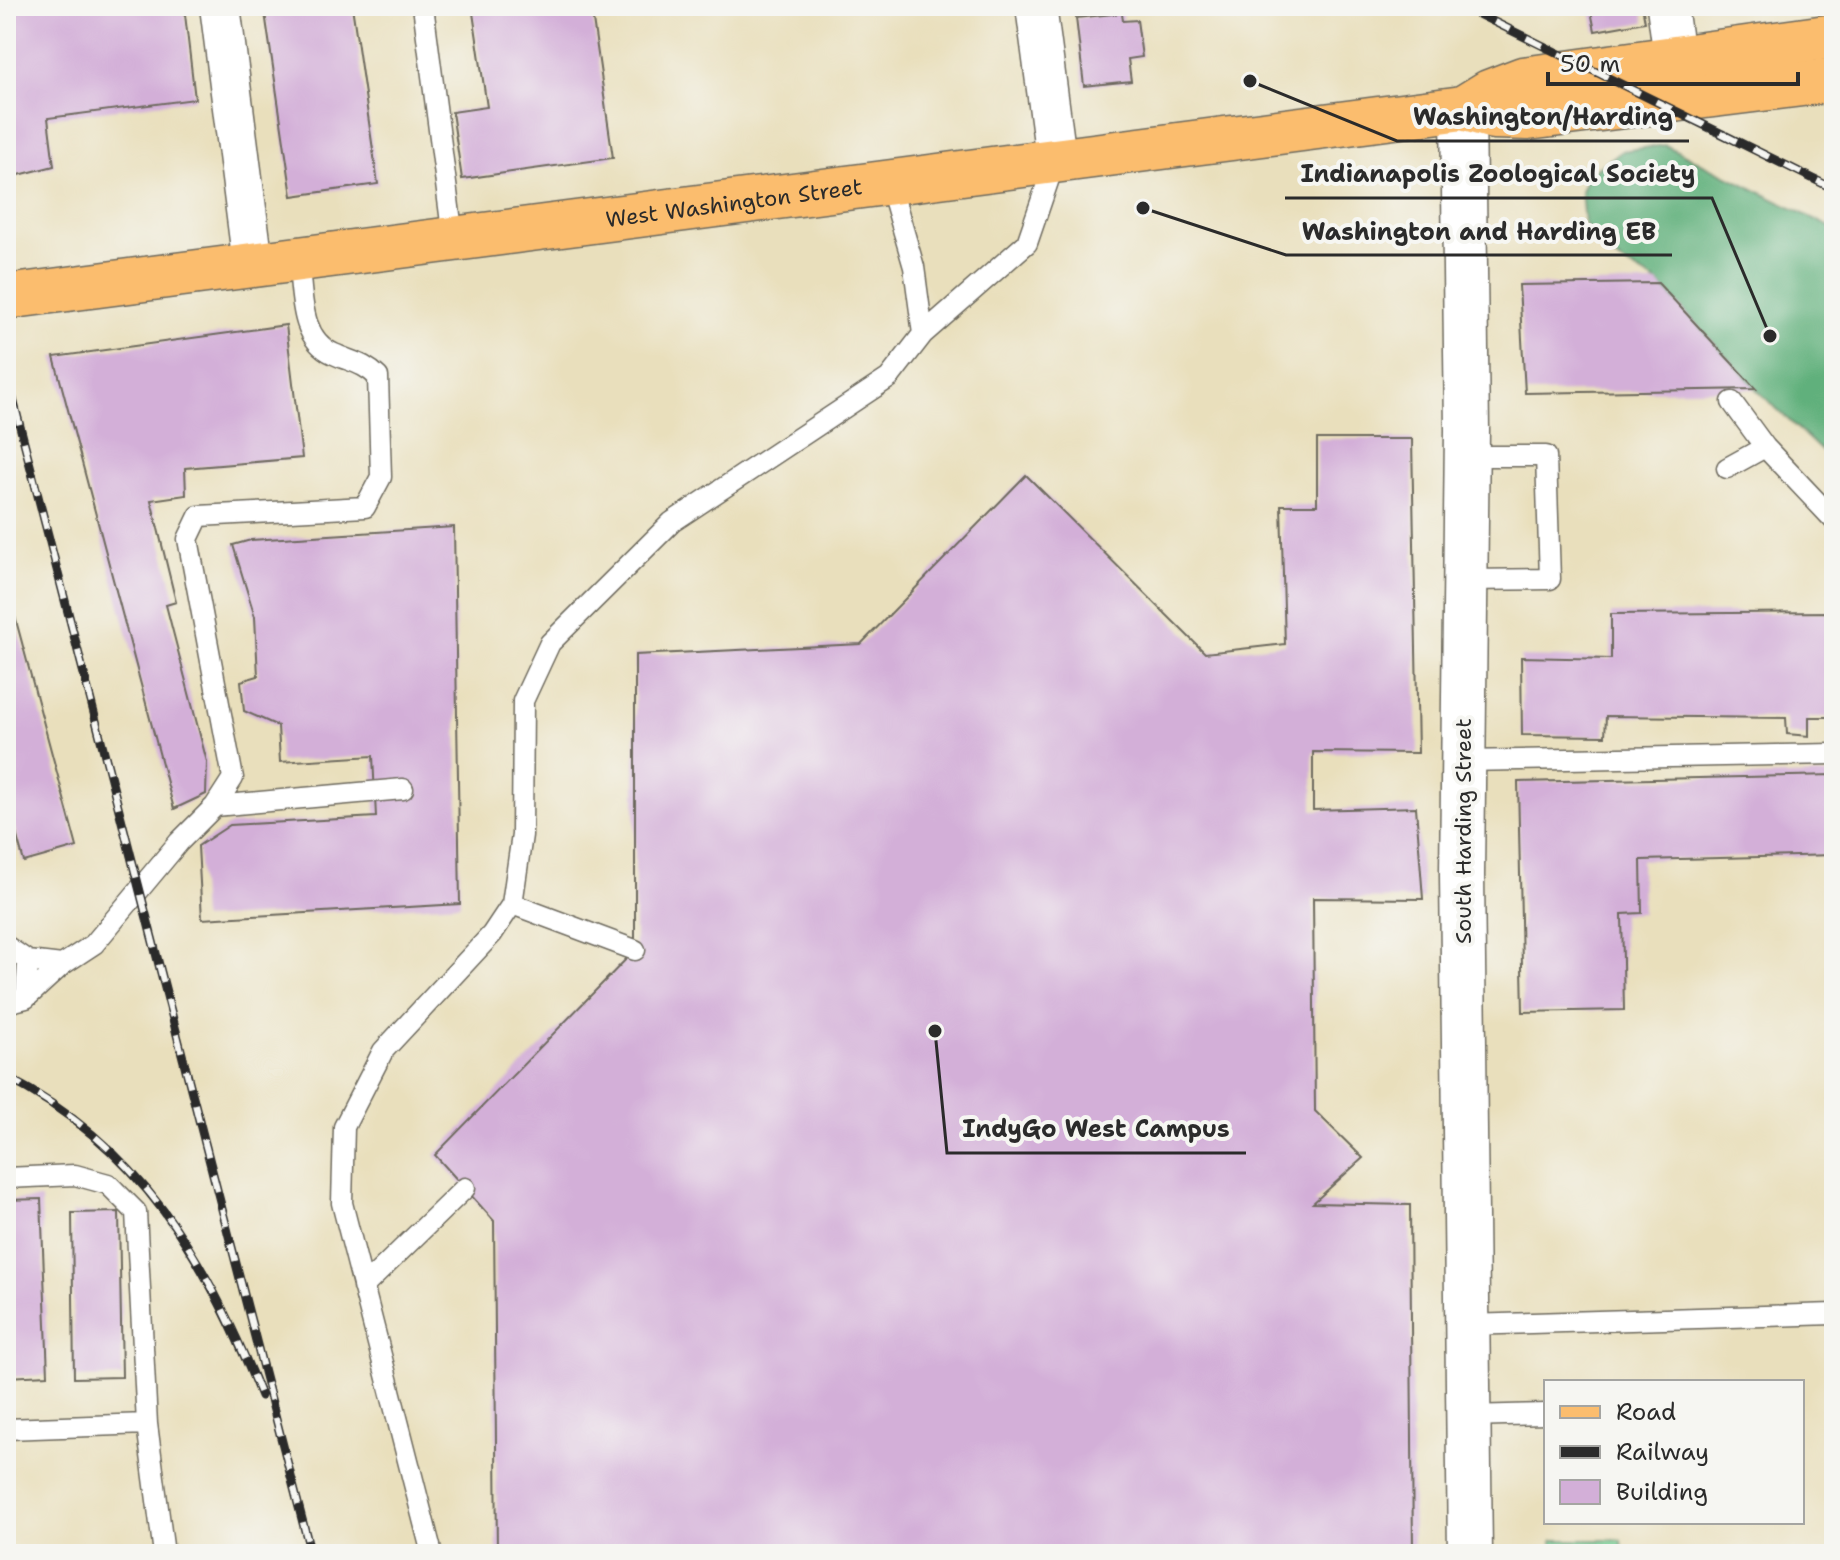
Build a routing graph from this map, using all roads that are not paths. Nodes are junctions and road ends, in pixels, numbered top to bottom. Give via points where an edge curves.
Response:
1 (220, 6) edge
2 (423, 6) edge
3 (1036, 6) edge
4 (1667, 6) edge
5 (1834, 36) edge
6 (1674, 57) junction
7 (1834, 80) edge
8 (1463, 108) junction
9 (1056, 158) junction
10 (889, 181) junction
11 (453, 238) junction
12 (298, 258) junction
13 (253, 264) junction
14 (6, 297) edge
15 (923, 334) junction
16 (1732, 402) dead end
17 (1765, 447) junction
18 (1466, 456) junction
19 (1727, 468) dead end
20 (1834, 520) edge
21 (1465, 580) junction
22 (1834, 754) edge
23 (1463, 761) junction
24 (403, 789) dead end
25 (215, 806) junction
26 (512, 904) junction
27 (6, 946) edge
28 (635, 950) dead end
29 (28, 961) junction
30 (62, 965) junction
31 (16, 1001) edge
32 (6, 1178) edge
33 (465, 1188) dead end
34 (363, 1287) junction
35 (1834, 1314) edge
36 (1467, 1325) junction
37 (1544, 1414) edge
38 (1468, 1416) junction
39 (147, 1424) junction
40 (6, 1429) edge
41 (164, 1554) edge
42 (432, 1554) edge
43 (1470, 1554) edge

1 - 13 street
2 - 11 lane
3 - 9 street
4 - 6 street
5 - 6 main road, West Washington Street
6 - 8 main road, West Washington Street via 1523,79
7 - 8 main road, West Washington Street via 1528,118 1494,117
8 - 9 main road, West Washington Street
8 - 18 street, South Harding Street
9 - 10 main road, West Washington Street
9 - 15 lane via 1027,243
10 - 11 main road, West Washington Street
10 - 15 lane via 914,267
11 - 12 main road, West Washington Street
12 - 13 main road, West Washington Street
12 - 25 lane via 308,331 331,353 365,364 378,377 381,477 365,507 199,516 188,539 233,778
13 - 14 main road, West Washington Street
15 - 26 lane via 889,378 672,522 550,643 523,701 522,835
16 - 17 lane
17 - 19 lane
17 - 20 lane
18 - 21 street, South Harding Street
18 - 21 lane via 1546,456 1550,579
21 - 23 street, South Harding Street
22 - 23 lane
23 - 36 street, South Harding Street
24 - 25 lane
25 - 30 lane via 94,944
26 - 28 lane
26 - 34 lane via 492,934 383,1051 344,1127 342,1203
27 - 29 lane
29 - 30 lane
29 - 31 lane
30 - 31 lane
32 - 39 lane via 75,1175 108,1184 136,1212
33 - 34 lane
34 - 42 lane
35 - 36 lane
36 - 38 street, South Harding Street
37 - 38 lane
38 - 43 street, South Harding Street
39 - 40 lane
39 - 41 lane

